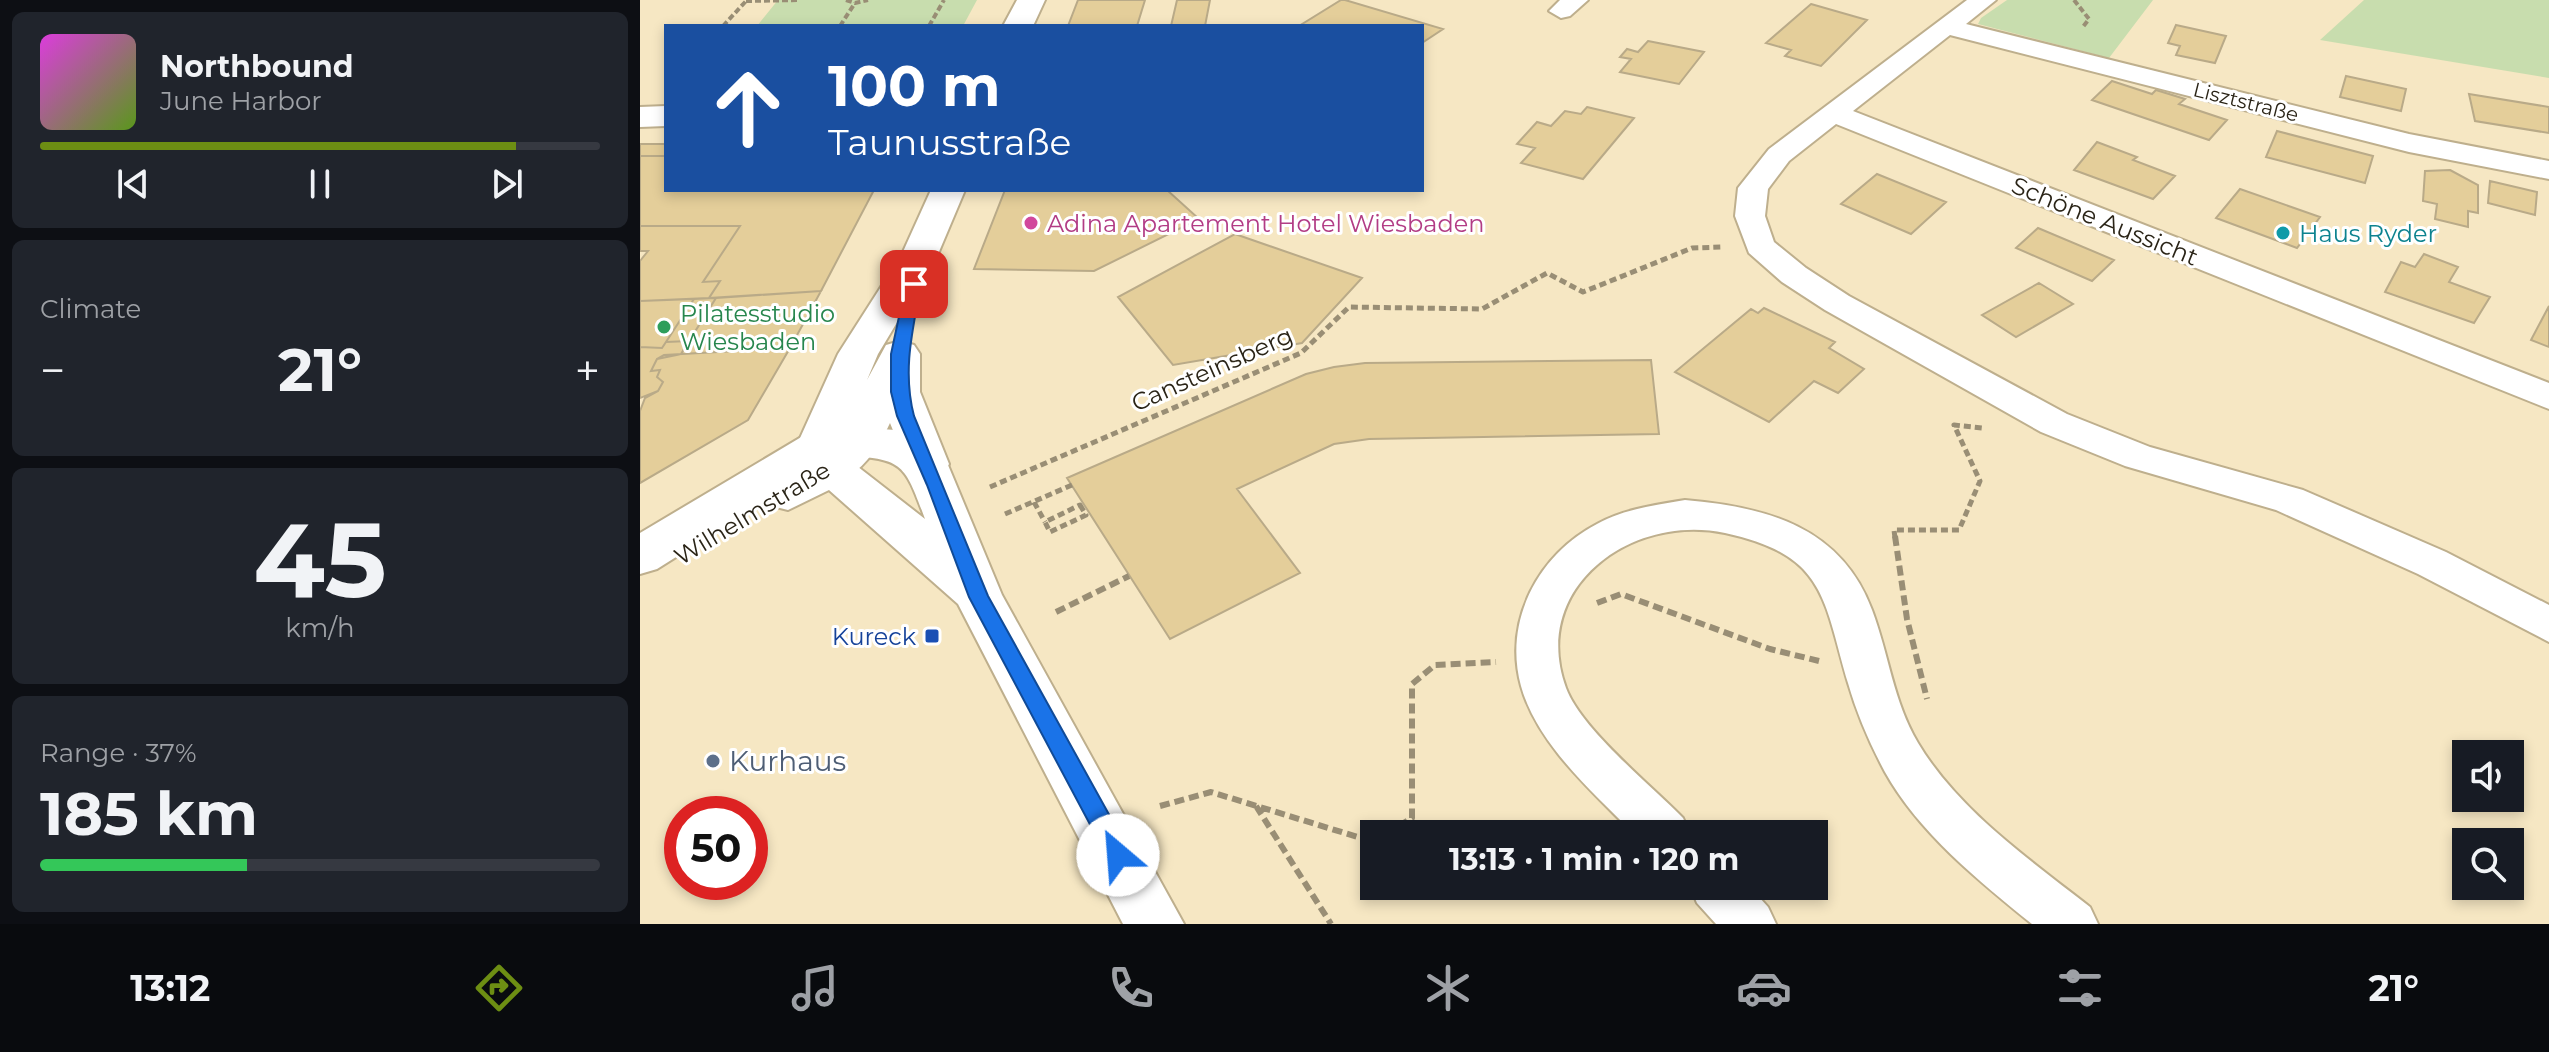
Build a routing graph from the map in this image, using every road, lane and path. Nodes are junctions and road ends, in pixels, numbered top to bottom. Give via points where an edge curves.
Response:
1 (746, 0) edge
2 (799, 0) edge
3 (846, 0) edge
4 (868, 0) edge
5 (944, 0) edge
6 (1031, 0) edge
7 (1984, 0) edge
8 (2074, 0) edge
9 (855, 3) junction
10 (725, 24) edge
11 (841, 24) edge
12 (930, 24) edge
13 (1019, 24) edge
14 (1945, 26) junction
15 (2076, 28) dead end
16 (1836, 114) junction
17 (664, 116) edge
18 (640, 117) edge
19 (2549, 170) edge
20 (947, 192) edge
21 (1760, 246) junction
22 (920, 254) junction
23 (900, 354) junction
24 (2549, 397) edge
25 (836, 452) junction
26 (927, 464) junction
27 (1980, 481) dead end
28 (1072, 485) dead end
29 (990, 487) dead end
30 (1034, 502) junction
31 (1005, 514) dead end
32 (1044, 522) junction
33 (640, 556) edge
34 (1129, 576) dead end
35 (640, 578) edge
36 (1621, 594) dead end
37 (979, 597) junction
38 (1056, 612) dead end
39 (2549, 625) edge
40 (1537, 660) junction
41 (1868, 673) junction
42 (1931, 712) dead end
43 (1256, 805) junction
44 (1160, 806) dead end
45 (1409, 820) edge
46 (1653, 820) edge
47 (1360, 838) edge
48 (1728, 900) edge
49 (1154, 924) edge
50 (1331, 924) edge
51 (1750, 924) edge
52 (2072, 924) edge

1 - 2 path
1 - 10 path
3 - 9 path
4 - 9 path
5 - 12 path
6 - 13 main road
7 - 14 street
8 - 15 path via 2089,19 2084,28
9 - 11 path
14 - 16 street
14 - 19 street, Lisztstraße via 2409,143
16 - 21 street via 1779,155 1753,188 1750,216
16 - 24 street, Schöne Aussicht
17 - 18 main road
20 - 22 main road
21 - 29 path, Cansteinsberg via 1692,248 1583,292 1547,273 1482,309 1349,307 1301,353
21 - 39 street via 1837,303 2054,423 2138,457 2289,500 2432,563
22 - 23 main road
22 - 25 main road via 858,354
23 - 25 main road
23 - 26 main road via 899,392
25 - 26 main road via 895,445
25 - 33 main road, Wilhelmstraße
25 - 35 main road, Wilhelmstraße
25 - 37 main road
26 - 37 main road
27 - 42 path via 1959,530 1894,530 1907,619
28 - 30 path
30 - 31 path
30 - 32 path
32 - 32 path via 1050,532 1086,515 1080,505
34 - 38 path
36 - 41 path via 1770,649
37 - 49 main road
40 - 41 street via 1545,604 1581,553 1642,520 1694,514 1746,523 1780,536 1829,568 1854,610
40 - 45 path via 1435,665 1412,684
40 - 46 street via 1557,715
41 - 52 street via 1887,732 1913,772 1954,821
43 - 44 path via 1211,792
43 - 47 path
43 - 50 path
48 - 51 street

